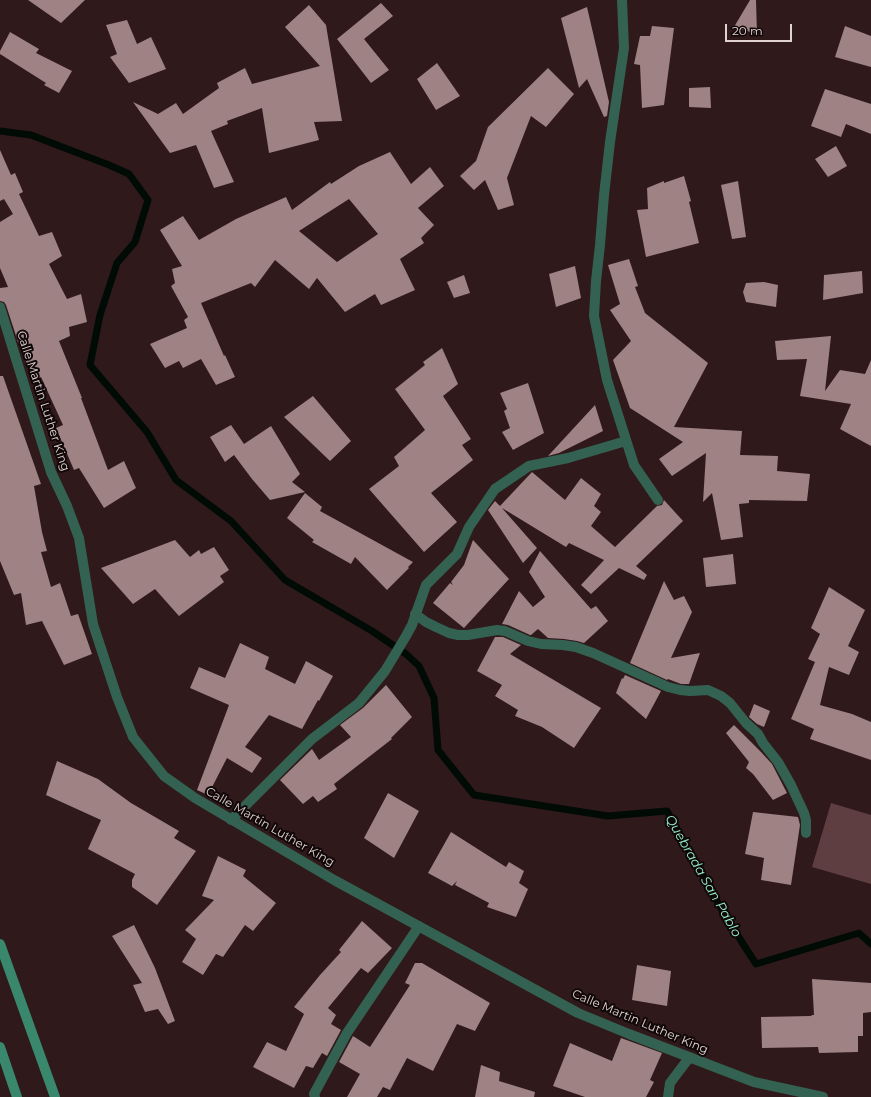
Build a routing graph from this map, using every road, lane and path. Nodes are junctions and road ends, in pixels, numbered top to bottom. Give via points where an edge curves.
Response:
1 (622, 0) edge
2 (0, 307) edge
3 (626, 441) junction
4 (658, 500) dead end
5 (416, 614) junction
6 (231, 820) junction
7 (806, 833) dead end
8 (419, 926) junction
9 (0, 944) edge
10 (0, 1047) edge
11 (689, 1058) junction
12 (17, 1097) edge
13 (55, 1097) edge
14 (315, 1097) edge
15 (668, 1097) edge
16 (823, 1097) edge

1 - 3 street via 624,48 604,195 594,316 607,380
2 - 6 street, Calle Martin Luther King via 51,472 79,538 93,624 116,697 133,737 164,776
3 - 4 street via 634,465
3 - 5 street via 529,466 495,489 468,527 457,554 426,585
5 - 6 street via 385,670 359,703 312,739
5 - 7 street via 449,633 468,635 497,630 541,644 576,647 668,687 690,691 708,690 721,696 758,734 778,762 804,813
6 - 8 street, Calle Martin Luther King
8 - 11 street, Calle Martin Luther King via 578,1013
8 - 14 street via 347,1033 314,1094
9 - 13 main road
10 - 12 main road
11 - 15 street via 670,1083
11 - 16 street, Calle Martin Luther King via 754,1082

